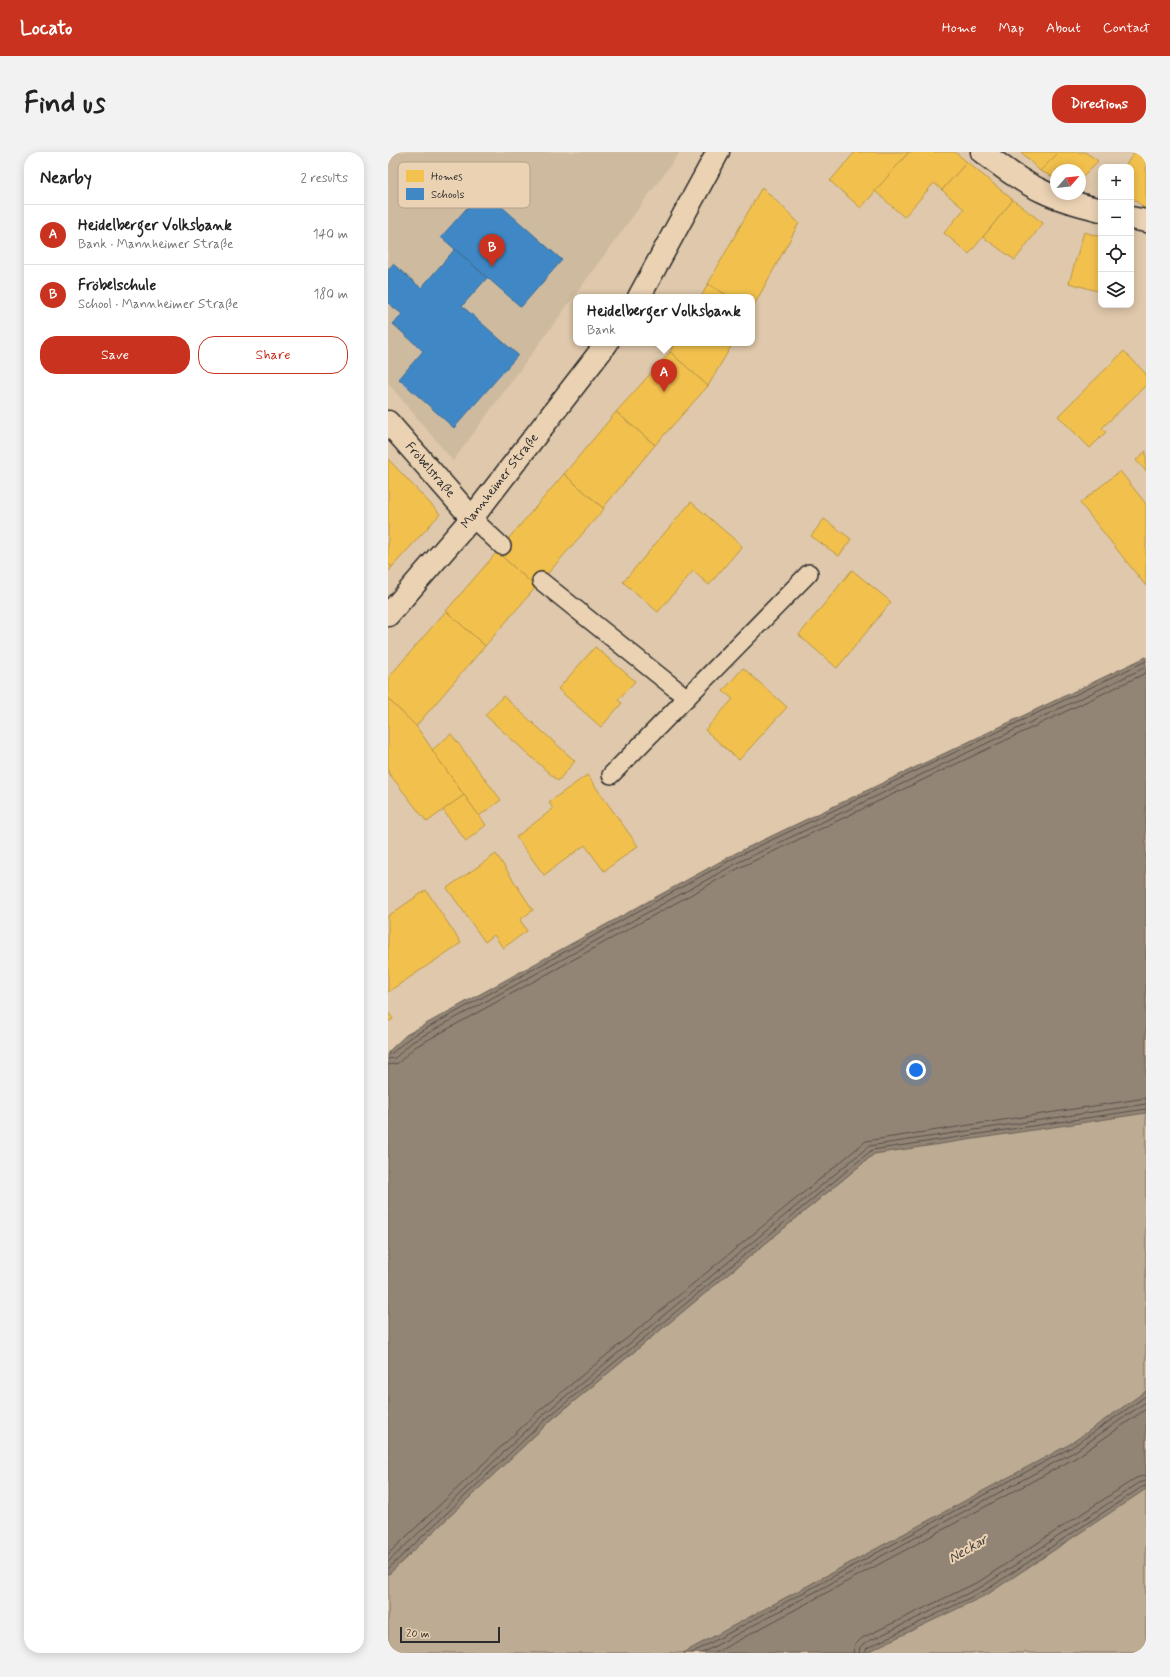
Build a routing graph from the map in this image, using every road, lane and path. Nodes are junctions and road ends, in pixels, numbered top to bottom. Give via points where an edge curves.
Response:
1 (718, 152) edge
2 (982, 152) edge
3 (1098, 209) edge
4 (1134, 219) edge
5 (1146, 221) edge
6 (641, 294) edge
7 (605, 346) edge
8 (388, 422) edge
9 (472, 518) junction
10 (502, 546) dead end
11 (809, 573) dead end
12 (542, 581) dead end
13 (388, 615) edge
14 (687, 698) junction
15 (612, 775) dead end

1 - 6 street
2 - 3 street via 1019,179 1042,191
4 - 5 street
7 - 9 street, Mannheimer Straße
8 - 9 street, Fröbelstraße
9 - 10 lane
9 - 13 street, Mannheimer Straße
11 - 14 lane
12 - 14 lane
14 - 15 lane

